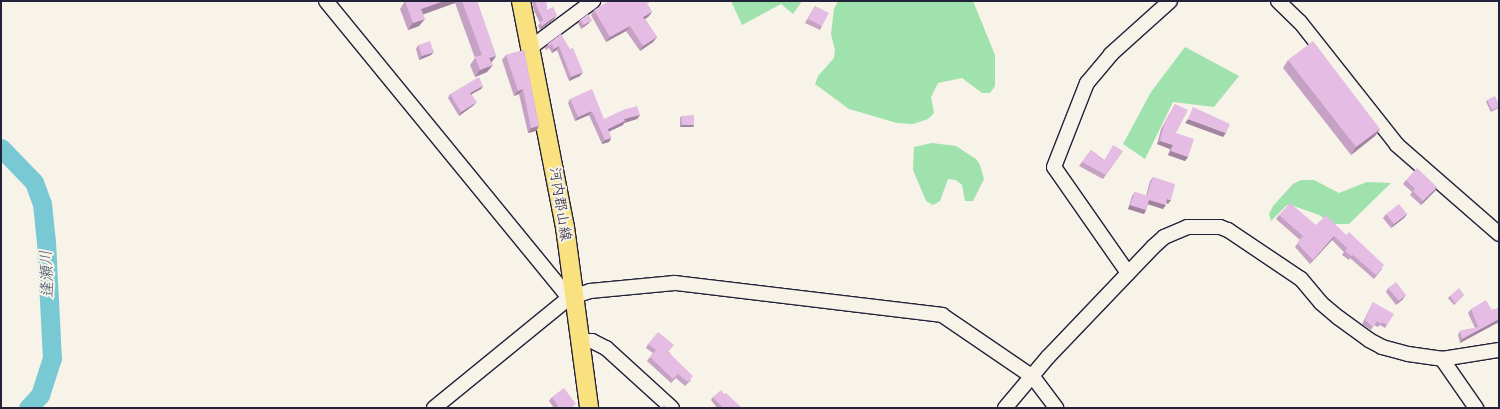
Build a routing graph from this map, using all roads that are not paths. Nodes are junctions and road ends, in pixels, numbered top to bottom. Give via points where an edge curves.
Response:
1 (326, 1) edge
2 (521, 1) edge
3 (593, 1) edge
4 (1170, 1) edge
5 (1278, 1) edge
6 (530, 48) junction
7 (1499, 234) edge
8 (1128, 273) junction
9 (572, 297) junction
10 (580, 341) junction
11 (1499, 350) edge
12 (1442, 359) junction
13 (1033, 376) junction
14 (434, 408) edge
15 (589, 408) edge
16 (672, 408) edge
17 (1005, 408) edge
18 (1056, 408) edge
19 (1476, 408) edge

1 - 9 street
2 - 6 main road, 河内郡山線
3 - 6 street
4 - 8 street via 1111,54 1087,83 1054,167
5 - 7 street via 1300,22 1397,145
6 - 9 main road, 河内郡山線 via 560,200
8 - 12 street via 1173,232 1201,226 1220,227 1301,279 1321,303 1369,340 1392,351
8 - 13 street
9 - 10 main road, 河内郡山線
9 - 13 street via 590,291 676,283 942,315
9 - 14 street
10 - 15 main road, 河内郡山線
10 - 16 street via 606,348
11 - 12 street
12 - 19 street
13 - 17 street
13 - 18 street

